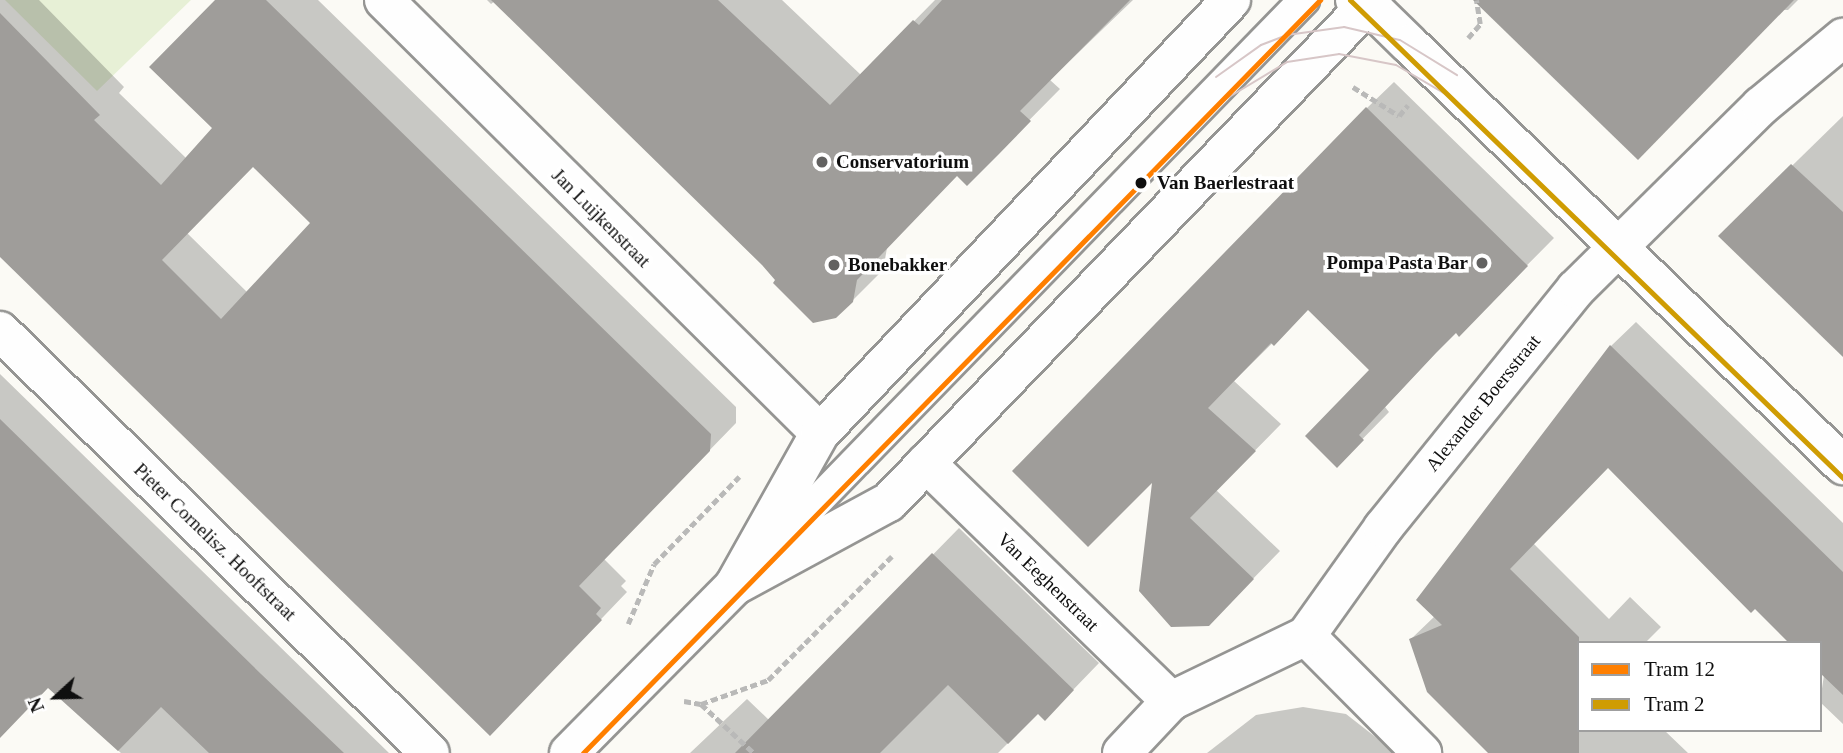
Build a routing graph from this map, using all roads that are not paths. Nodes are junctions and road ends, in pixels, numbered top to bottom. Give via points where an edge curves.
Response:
1 (384, 0) edge
2 (1231, 0) edge
3 (1304, 0) edge
4 (1365, 1) edge
5 (1843, 38) edge
6 (1618, 246) junction
7 (0, 331) edge
8 (820, 433) junction
9 (926, 463) junction
10 (1843, 465) edge
11 (734, 586) junction
12 (1306, 636) junction
13 (1171, 701) junction
14 (430, 753) edge
15 (569, 753) edge
16 (1122, 753) edge
17 (1422, 753) edge

1 - 8 street, Jan Luijkenstraat
2 - 8 street
3 - 11 lane
4 - 6 street
4 - 9 street
5 - 6 street, Alexander Boersstraat via 1761,106
6 - 10 street
6 - 12 street, Alexander Boersstraat via 1576,289 1383,527
7 - 14 street, Pieter Cornelisz. Hooftstraat
8 - 11 street
9 - 11 street via 889,502
9 - 13 street, Van Eeghenstraat
11 - 15 street
12 - 13 street, Alexander Boersstraat
12 - 17 street
13 - 16 street, Alexander Boersstraat

